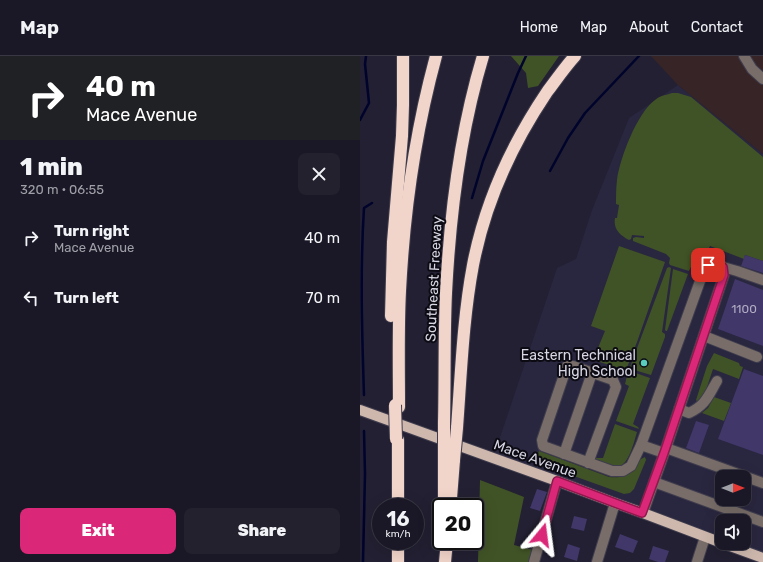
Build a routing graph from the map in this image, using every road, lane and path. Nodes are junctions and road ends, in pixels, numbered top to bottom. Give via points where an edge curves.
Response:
1 (403, 56) edge
2 (436, 56) edge
3 (483, 56) edge
4 (575, 56) edge
5 (744, 56) edge
6 (763, 79) edge
7 (723, 267) junction
8 (763, 280) edge
9 (704, 336) junction
10 (757, 357) dead end
11 (592, 373) junction
12 (717, 381) dead end
13 (397, 406) junction
14 (679, 409) junction
15 (360, 410) edge
16 (641, 445) junction
17 (665, 451) junction
18 (564, 454) junction
19 (449, 458) junction
20 (588, 462) junction
21 (557, 481) junction
22 (654, 482) junction
23 (763, 483) edge
24 (398, 498) edge
25 (445, 498) edge
26 (450, 498) edge
27 (615, 503) junction
28 (642, 513) junction
29 (763, 522) edge
30 (706, 537) junction
31 (715, 540) edge
32 (398, 550) edge
33 (444, 550) edge
34 (446, 550) edge
35 (741, 550) edge
36 (763, 558) edge
37 (398, 562) edge
38 (444, 562) edge
39 (534, 562) edge
40 (597, 562) edge
41 (697, 562) edge

1 - 13 highway via 402,136 391,290 391,334
2 - 13 highway via 415,149 404,242 399,312
3 - 19 highway, Southeast Freeway, bridge via 461,154 449,245 444,423
4 - 19 highway, bridge via 523,130 488,210 470,288 457,428
5 - 6 street via 752,69
7 - 8 street
7 - 9 street via 724,275
7 - 16 street via 713,263 704,270
9 - 10 street
9 - 14 street
11 - 18 street
11 - 18 street via 567,366 542,440 543,446
11 - 20 street via 613,380 616,387
12 - 14 street via 701,407 689,413
13 - 24 highway, bridge
14 - 17 street
15 - 21 main road, Mace Avenue
16 - 17 street
16 - 20 street via 631,466 624,471 612,471
17 - 22 street
17 - 23 street
18 - 20 street
19 - 25 highway, Southeast Freeway
19 - 26 highway
21 - 27 main road, Mace Avenue
21 - 39 street
22 - 28 street
22 - 29 street
27 - 28 main road, Mace Avenue
27 - 40 street
28 - 30 main road, Mace Avenue
30 - 31 main road, Mace Avenue
30 - 41 street
32 - 37 highway
33 - 38 highway
34 - 38 highway
35 - 36 main road, Mace Avenue

